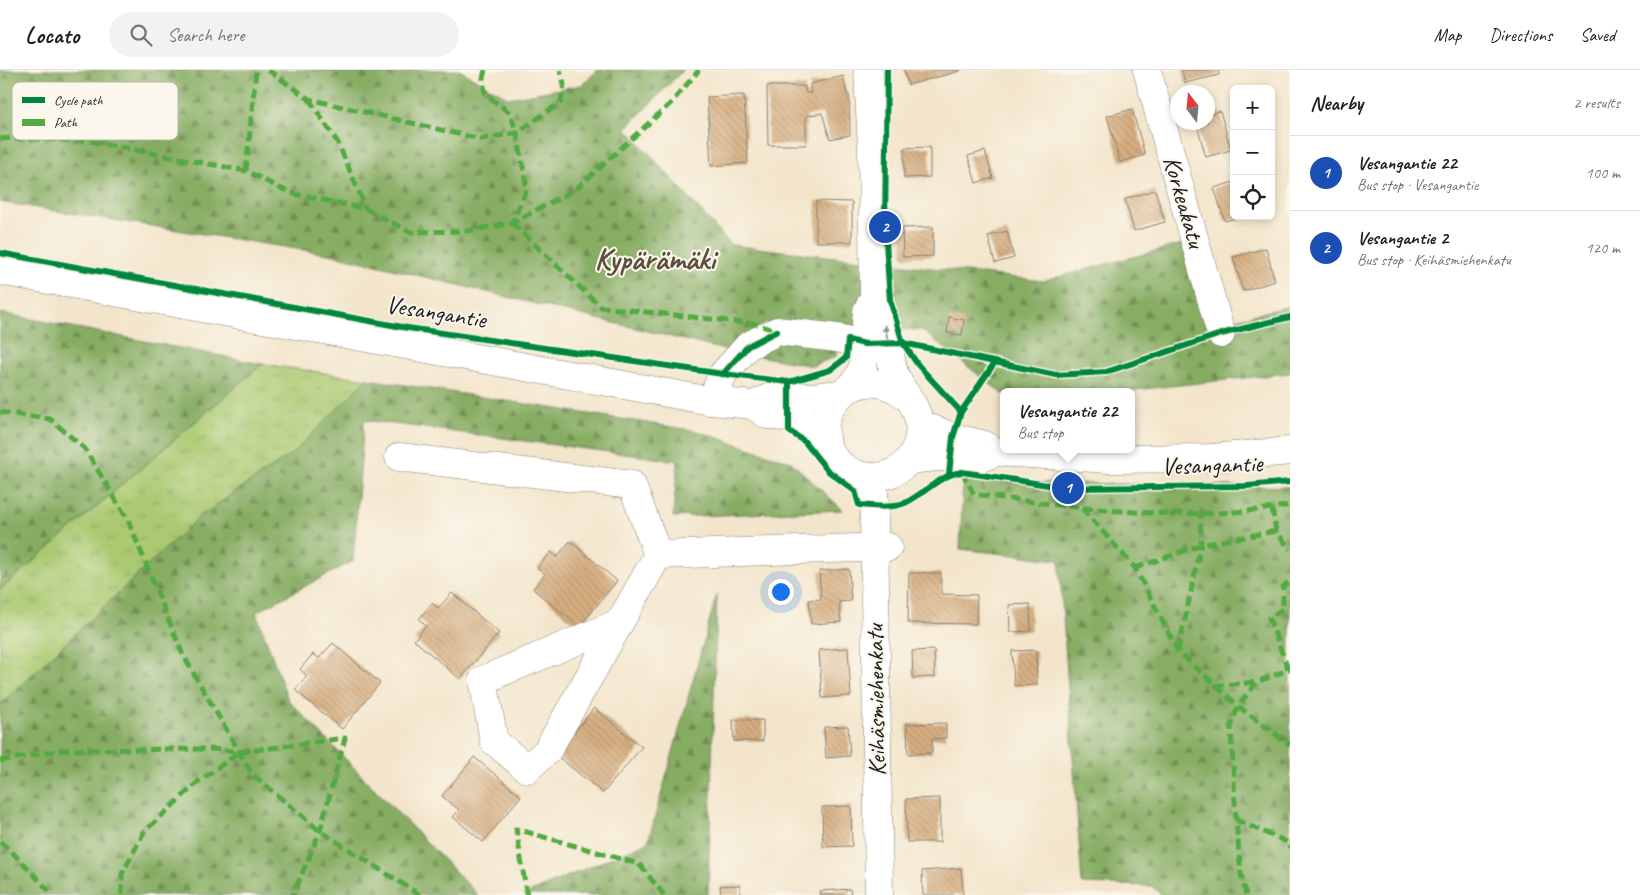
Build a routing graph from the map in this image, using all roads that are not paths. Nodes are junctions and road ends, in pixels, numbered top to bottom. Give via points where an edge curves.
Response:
1 (868, 70) edge
2 (1146, 70) edge
3 (0, 271) edge
4 (874, 297) junction
5 (1221, 334) dead end
6 (865, 344) junction
7 (846, 391) junction
8 (905, 395) junction
9 (711, 401) junction
10 (753, 404) junction
11 (920, 424) junction
12 (826, 438) junction
13 (1290, 451) edge
14 (997, 452) junction
15 (1000, 452) edge
16 (1011, 453) edge
17 (399, 457) dead end
18 (909, 460) junction
19 (873, 477) junction
20 (881, 546) junction
21 (658, 554) junction
22 (619, 623) junction
23 (878, 895) edge

1 - 4 street
2 - 5 street, Korkeakatu
3 - 9 street, Vesangantie
4 - 6 street via 868,311
8 -> 4 street via 894,374 881,310
6 - 7 street via 859,376
6 - 9 street via 777,331 748,346 723,374
7 - 8 street via 861,383 879,383 896,388
7 - 10 street, Vesangantie via 811,397 771,397
7 - 12 street via 829,410
8 - 11 street
9 - 10 street, Vesangantie
10 - 12 street, Vesangantie via 767,415 811,425
11 - 14 street, Vesangantie
11 - 18 street via 920,437
12 - 19 street via 837,462 860,476
13 - 16 street, Vesangantie via 1212,458 1109,460
14 - 15 street, Vesangantie
14 - 18 street, Vesangantie via 984,457
17 - 21 street via 632,485
18 - 19 street via 894,472
19 - 20 street, Keihäsmiehenkatu
20 - 21 street
20 - 23 street, Keihäsmiehenkatu
21 - 22 street
22 - 22 street via 547,751 527,769 494,741 482,680

